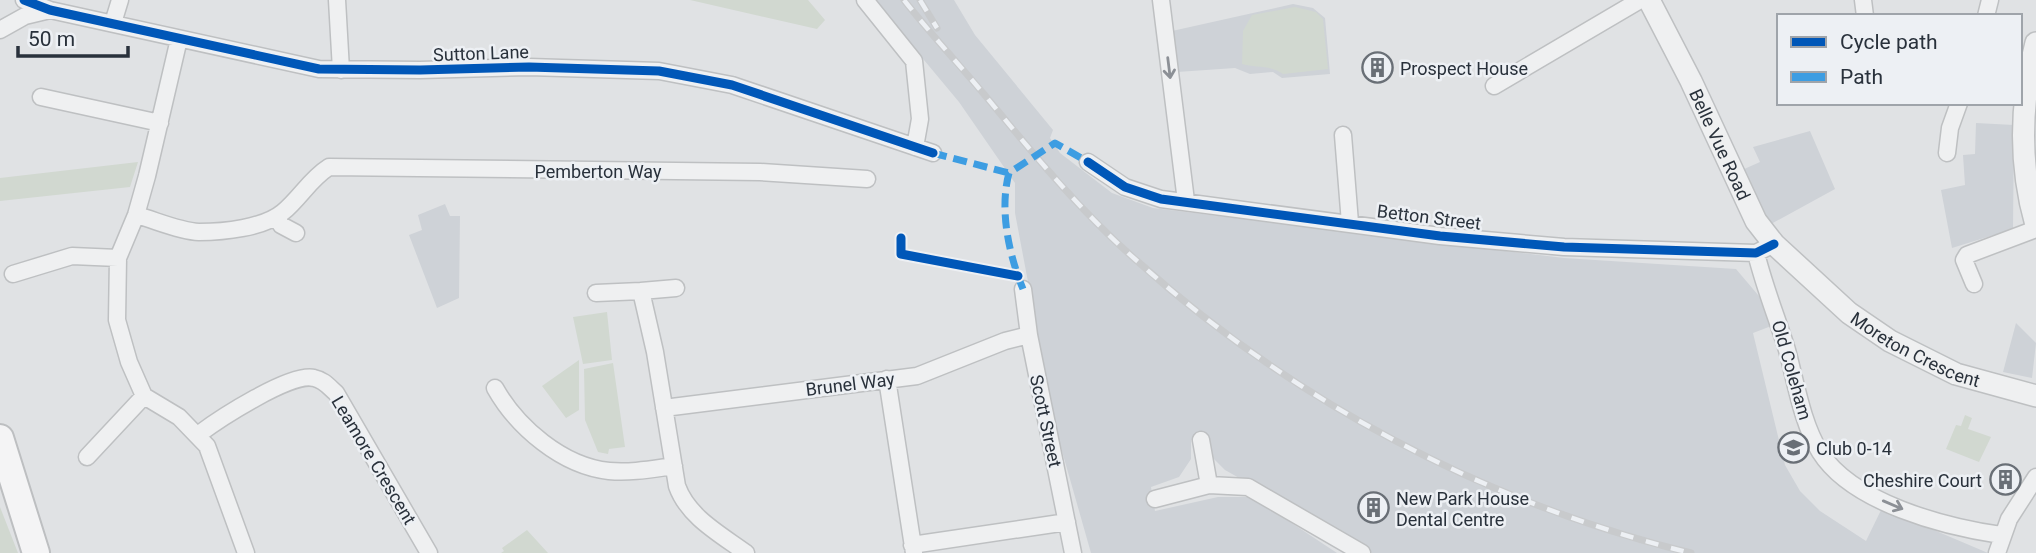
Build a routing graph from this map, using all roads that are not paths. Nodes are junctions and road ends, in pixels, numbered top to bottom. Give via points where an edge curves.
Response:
1 (24, 0) edge
2 (120, 0) edge
3 (337, 0) edge
4 (865, 0) edge
5 (1161, 0) edge
6 (1640, 0) edge
7 (1649, 0) edge
8 (50, 10) junction
9 (113, 23) junction
10 (0, 30) edge
11 (179, 39) junction
12 (2030, 47) edge
13 (341, 70) junction
14 (1494, 86) dead end
15 (41, 97) dead end
16 (1958, 105) edge
17 (160, 123) junction
18 (1343, 135) dead end
19 (915, 147) junction
20 (1947, 152) dead end
21 (933, 153) dead end
22 (1088, 162) dead end
23 (867, 179) dead end
24 (1186, 201) junction
25 (136, 215) junction
26 (277, 217) junction
27 (1350, 223) junction
28 (2036, 227) edge
29 (296, 233) dead end
30 (1763, 254) junction
31 (118, 258) junction
32 (13, 274) dead end
33 (1809, 277) joint
34 (1973, 284) dead end
35 (676, 288) dead end
36 (1023, 289) dead end
37 (641, 291) junction
38 (596, 293) dead end
39 (1029, 335) junction
40 (887, 379) junction
41 (495, 388) dead end
42 (144, 396) junction
43 (2036, 396) edge
44 (664, 408) junction
45 (199, 434) junction
46 (0, 438) edge
47 (1201, 440) dead end
48 (87, 457) dead end
49 (674, 466) junction
50 (2036, 477) edge
51 (1209, 485) junction
52 (1155, 499) dead end
53 (1067, 522) junction
54 (2001, 535) junction
55 (913, 549) edge
56 (36, 553) edge
57 (246, 553) edge
58 (429, 553) edge
59 (746, 553) edge
60 (1073, 553) edge
61 (1362, 553) edge
62 (1997, 553) edge

1 - 8 street, Sutton Lane
2 - 9 street
3 - 13 street
4 - 19 street via 914,61 920,119
5 -> 24 street
6 - 14 street
7 - 30 street, Belle Vue Road via 1756,221
8 - 9 street, Sutton Lane
8 - 10 street, Sutton Lane via 25,16
9 - 11 street, Sutton Lane
11 - 13 street, Sutton Lane via 289,65
11 - 17 street
12 - 28 street via 2023,144
13 - 19 street, Sutton Lane via 529,66 659,71 732,85
15 - 17 street
16 - 20 street
17 - 25 street
18 - 27 street
19 - 21 street, Sutton Lane
22 - 24 street, Betton Street via 1125,187 1161,199
23 - 26 street, Pemberton Way via 760,172 329,167
24 - 27 street, Betton Street
25 - 26 street via 197,232 233,229
25 - 31 street
26 - 29 street via 281,225
27 - 30 street, Betton Street via 1564,247
28 - 34 street via 1967,256
30 - 33 street, Belle Vue Road
30 -> 54 street, Old Coleham via 1810,429 1831,468 1852,484 1912,513
31 - 32 street via 72,256
31 - 42 street via 117,320
33 - 43 street, Moreton Crescent via 1864,324 1917,356 1956,374
35 - 37 street
36 - 39 street, Scott Street
37 - 38 street
37 - 44 street
39 - 40 street, Brunel Way via 917,376
39 - 53 street, Scott Street
40 - 44 street, Brunel Way
40 - 55 street
41 - 49 street via 525,428 584,465 623,472
42 - 45 street
42 - 48 street
44 - 49 street
45 - 57 street via 213,457
45 - 58 street, Leamore Crescent via 297,379 312,377 326,383
46 - 56 main road
47 - 51 street
49 - 59 street via 682,500
50 - 54 street
51 - 52 street
51 - 61 street via 1248,487
53 - 55 street
53 - 60 street, Scott Street
54 - 62 street

